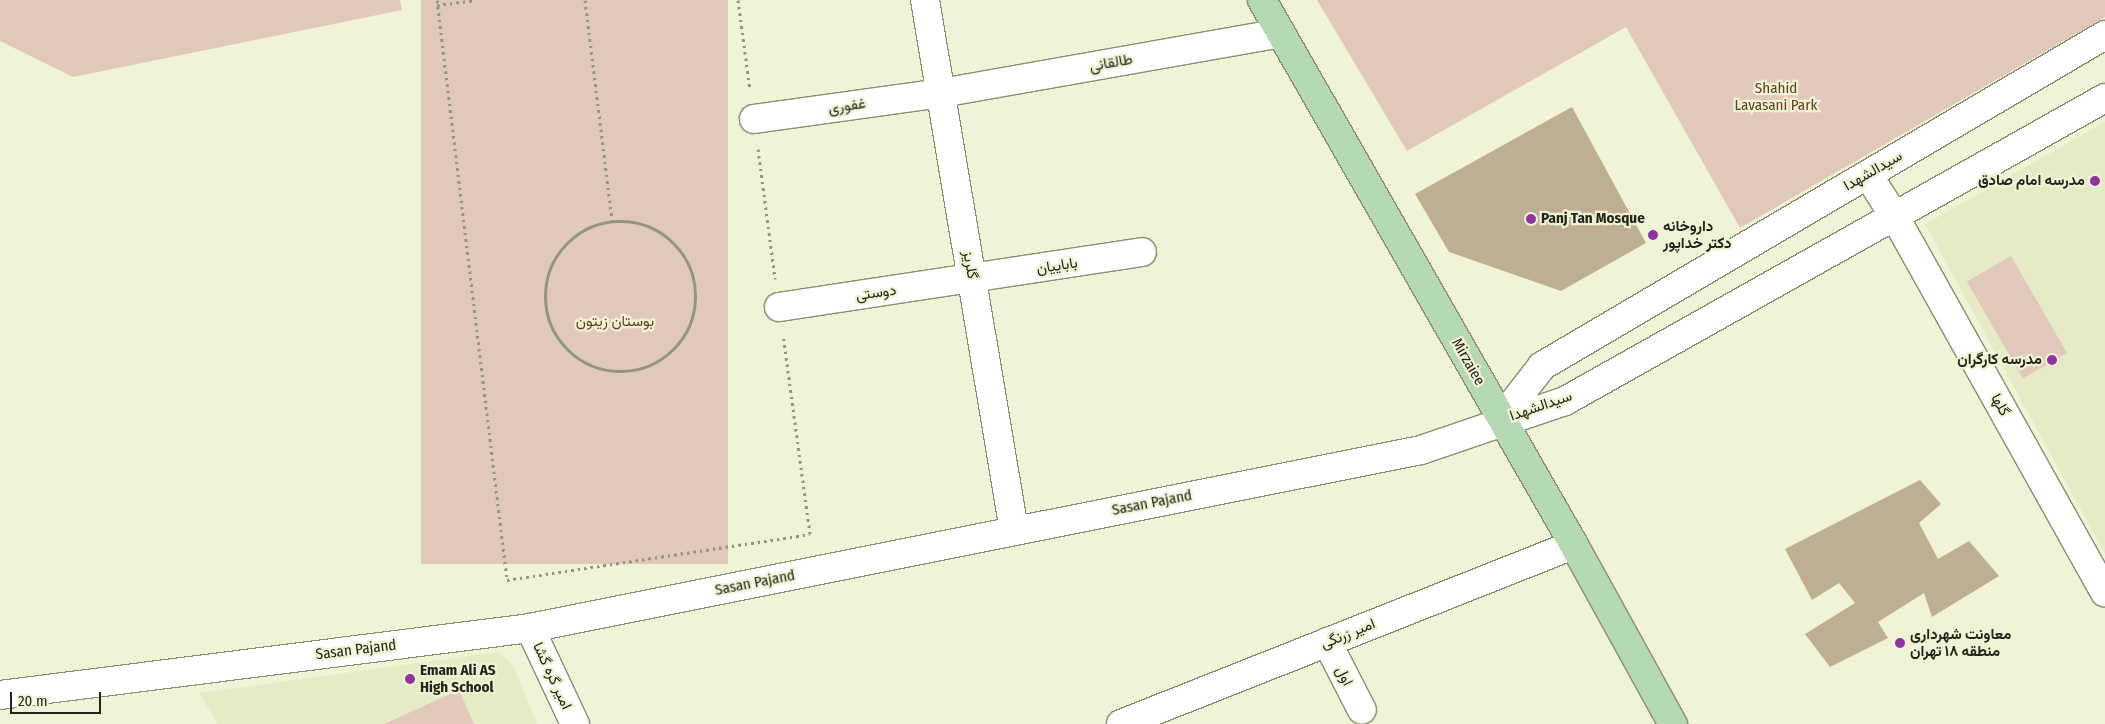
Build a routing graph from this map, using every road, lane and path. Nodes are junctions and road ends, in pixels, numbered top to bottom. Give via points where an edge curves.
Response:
1 (437, 0) edge
2 (476, 0) edge
3 (585, 0) edge
4 (738, 0) edge
5 (925, 0) edge
6 (1262, 0) edge
7 (437, 5) junction
8 (1281, 33) junction
9 (2105, 35) edge
10 (941, 93) junction
11 (2105, 98) edge
12 (754, 119) junction
13 (1868, 175) junction
14 (1895, 217) junction
15 (612, 220) junction
16 (1142, 252) dead end
17 (972, 279) junction
18 (779, 307) junction
19 (1500, 420) junction
20 (1014, 530) junction
21 (1574, 544) junction
22 (2105, 592) edge
23 (530, 628) junction
24 (1327, 642) junction
25 (0, 695) edge
26 (1362, 710) dead end
27 (1665, 722) edge
28 (575, 724) edge
29 (1121, 724) edge

1 - 7 path
2 - 7 path
3 - 15 path
4 - 12 path
5 - 10 street, گلریز
6 - 8 main road, Mirzaiee
7 - 18 path via 507,580 810,534
8 - 10 street, طالقانی
8 - 19 main road, Mirzaiee
9 - 13 street, سیدالشهدا
10 - 12 street, غفوری
10 - 17 street, گلریز
11 - 14 street, سیدالشهدا
12 - 18 path
13 - 14 street, گلها
13 - 19 street, سیدالشهدا via 1542,366
14 - 19 street, سیدالشهدا via 1565,400
14 - 22 street, گلها
15 - 15 path via 580,231 555,255 544,287 547,321 565,350 594,368 628,372 660,361 685,338 696,305 693,272 675,243 668,238 646,224
16 - 17 street, باباییان
17 - 18 street, دوستی
17 - 20 street, گلریز
19 - 20 street, Sasan Pajand via 1421,450
19 - 21 main road, Mirzaiee
20 - 23 street, Sasan Pajand
21 - 24 street, امیر زرنگی
21 - 27 main road, Mirzaiee
23 - 25 street, Sasan Pajand
23 - 28 street, امیر گره گشا
24 - 26 street, اول
24 - 29 street, امیر زرنگی

